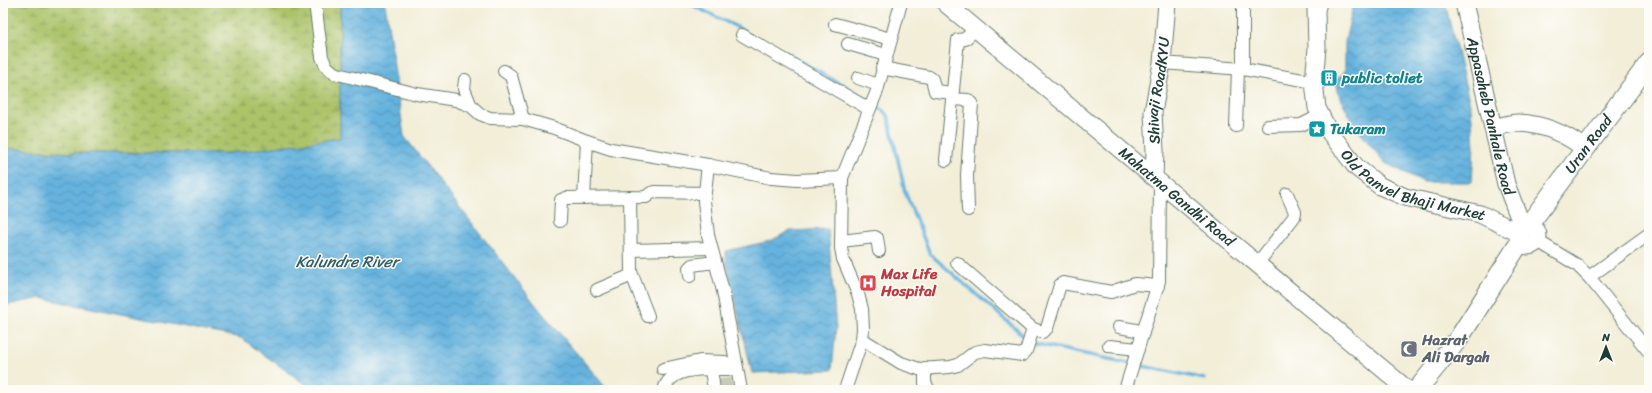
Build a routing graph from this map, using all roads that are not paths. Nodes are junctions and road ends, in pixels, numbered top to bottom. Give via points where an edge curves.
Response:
1 (315, 3) edge
2 (901, 3) edge
3 (945, 3) edge
4 (1167, 3) edge
5 (1243, 3) edge
6 (1318, 3) edge
7 (1464, 3) edge
8 (835, 24) dead end
9 (976, 29) junction
10 (742, 35) dead end
11 (891, 39) junction
12 (848, 44) dead end
13 (886, 55) junction
14 (1649, 62) edge
15 (1162, 63) junction
16 (882, 68) junction
17 (1241, 69) junction
18 (504, 71) dead end
19 (858, 78) dead end
20 (465, 80) dead end
21 (1314, 82) junction
22 (1649, 82) edge
23 (877, 89) junction
24 (953, 96) junction
25 (471, 106) junction
26 (869, 109) junction
27 (1321, 115) junction
28 (524, 119) junction
29 (1236, 126) dead end
30 (1268, 126) dead end
31 (1493, 128) junction
32 (587, 141) junction
33 (1585, 149) junction
34 (946, 160) dead end
35 (708, 165) junction
36 (842, 178) junction
37 (1157, 180) junction
38 (704, 193) junction
39 (1287, 194) dead end
40 (584, 198) junction
41 (630, 198) junction
42 (968, 210) dead end
43 (560, 221) dead end
44 (1527, 234) junction
45 (1649, 234) edge
46 (841, 241) junction
47 (710, 248) junction
48 (631, 250) junction
49 (879, 251) dead end
50 (714, 262) junction
51 (957, 263) dead end
52 (1257, 264) junction
53 (632, 275) junction
54 (690, 276) dead end
55 (1589, 277) junction
56 (1158, 286) junction
57 (597, 290) dead end
58 (648, 316) dead end
59 (1118, 327) dead end
60 (1032, 331) junction
61 (1143, 333) junction
62 (862, 339) junction
63 (1109, 346) dead end
64 (1649, 352) edge
65 (1137, 354) junction
66 (925, 368) junction
67 (663, 369) dead end
68 (737, 378) edge
69 (715, 381) edge
70 (664, 390) edge
71 (845, 390) edge
72 (929, 390) edge
73 (1125, 390) edge
74 (1408, 390) edge
75 (1417, 390) edge

1 - 25 street via 322,57 326,66 334,73 417,94 456,100
2 - 11 street
3 - 9 street, Mahatma Gandhi Road
4 - 15 street, Shivaji RoadKYU
5 - 17 street
6 - 21 street, Old Panvel Bhaji Market
7 - 31 street, Appasaheb Panhale Road
8 - 11 street
9 - 24 street via 965,39 958,40
9 - 37 street, Mahatma Gandhi Road
10 - 26 street
11 - 13 street
12 - 13 street
13 - 16 street
14 - 33 main road, Uran Road
15 - 17 street
15 - 37 street, Shivaji RoadKYU via 1153,112
16 - 23 street
16 - 24 street via 929,77 935,91
17 - 21 street
17 - 29 street
18 - 28 street via 511,76
19 - 23 street
20 - 25 street via 464,89
21 - 27 street, Old Panvel Bhaji Market
22 - 44 main road, Uran Road
23 - 26 street
24 - 34 street
24 - 42 street via 972,103 967,175
25 - 28 street via 490,118
26 - 36 street
27 - 30 street via 1301,125
27 - 44 street, Old Panvel Bhaji Market via 1347,157 1367,178 1380,186 1415,200 1480,214
28 - 32 street
31 - 33 street via 1516,123 1541,126
31 - 44 street, Appasaheb Panhale Road via 1506,184
32 - 35 street via 612,149
32 - 40 street
33 - 44 main road, Uran Road
35 - 36 street via 785,180
35 - 38 street
36 - 46 street
37 - 52 street, Mahatma Gandhi Road
37 - 56 street via 1160,271
38 - 41 street via 655,192 646,198
38 - 47 street
39 - 52 street via 1295,212 1294,217
40 - 41 street
40 - 43 street via 561,200
41 - 48 street
44 - 55 street via 1568,258
44 - 75 main road, Uran Road via 1459,338
45 - 55 street
46 - 49 street via 875,236
46 - 62 street via 843,259 862,309
47 - 48 street
47 - 50 street
48 - 53 street
50 - 54 street via 692,265 689,268
50 - 68 street via 723,291
51 - 60 street
52 - 74 street, Mahatma Gandhi Road
53 - 57 street
53 - 58 street
55 - 64 street
56 - 60 street via 1134,284 1111,292 1063,283 1060,285 1047,328 1042,332
56 - 61 street
59 - 61 street
60 - 66 street via 1026,351 1022,355 985,350 975,352 958,365
61 - 65 street
62 - 66 street via 901,363 919,369
62 - 71 street
63 - 65 street
65 - 73 street
66 - 72 street via 925,384
67 - 68 street via 700,361
68 - 69 street
69 - 70 street via 689,370 679,373 666,383

